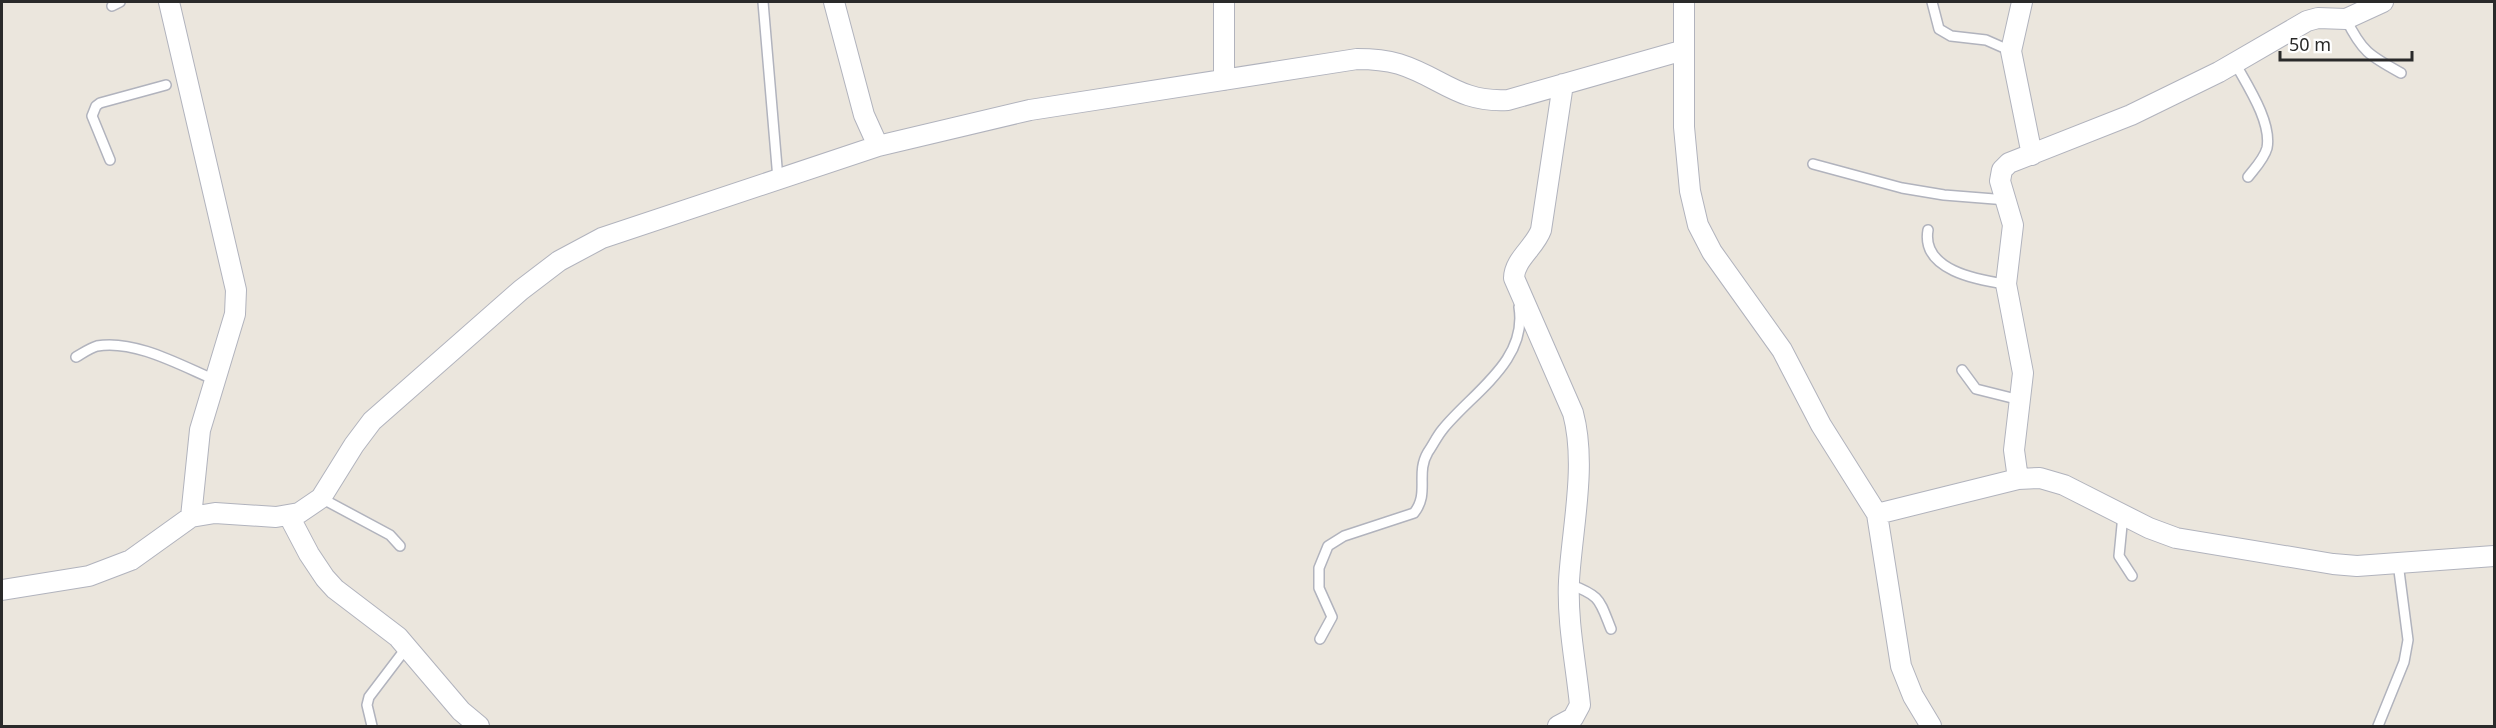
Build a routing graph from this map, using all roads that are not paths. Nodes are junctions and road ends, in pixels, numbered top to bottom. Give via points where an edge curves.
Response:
1 (169, 2) edge
2 (763, 2) edge
3 (834, 2) edge
4 (1224, 2) edge
5 (1684, 2) edge
6 (1932, 2) edge
7 (2022, 2) edge
8 (2383, 2) edge
9 (2346, 19) junction
10 (1684, 50) junction
11 (2011, 51) junction
12 (2235, 63) junction
13 (2401, 73) dead end
14 (1224, 80) junction
15 (176, 82) junction
16 (1563, 84) junction
17 (878, 146) junction
18 (2032, 155) junction
19 (111, 160) dead end
20 (1813, 164) dead end
21 (2248, 177) dead end
22 (778, 179) junction
23 (2007, 201) junction
24 (1928, 230) dead end
25 (1514, 278) junction
26 (2006, 284) junction
27 (76, 357) dead end
28 (1962, 370) dead end
29 (215, 380) junction
30 (2020, 400) junction
31 (2018, 479) junction
32 (321, 498) junction
33 (1877, 514) junction
34 (2123, 515) junction
35 (289, 516) junction
36 (191, 517) junction
37 (400, 546) dead end
38 (2494, 556) edge
39 (2398, 563) junction
40 (2132, 576) dead end
41 (1569, 584) junction
42 (2, 590) edge
43 (1611, 629) dead end
44 (1320, 639) dead end
45 (407, 647) junction
46 (372, 726) edge
47 (479, 726) edge
48 (1558, 726) edge
49 (1932, 726) edge
50 (2378, 726) edge

1 - 15 street
2 - 22 lane
3 - 17 street via 864,115
4 - 14 street
5 - 10 street
6 - 11 lane via 1939,29 1952,36 1986,40
7 - 11 street
8 - 9 street
9 - 12 street via 2307,21
9 - 13 lane via 2357,43 2369,55
10 - 16 street
10 - 33 street via 1687,159 1698,225 1712,252 1782,350 1821,425
11 - 18 street
12 - 18 street via 2131,115
12 - 21 lane via 2258,105 2267,139 2261,160
14 - 16 street via 1379,59 1401,64 1470,97 1488,101 1508,100
14 - 17 street via 1030,110
15 - 19 lane via 96,106 92,116
15 - 29 street via 236,290 235,314
16 - 25 street via 1542,230 1518,264
17 - 22 street
18 - 23 street via 2009,163 2002,170
20 - 23 lane via 1902,188
22 - 32 street via 602,238 560,261 372,421
23 - 26 street via 2013,225
24 - 26 lane via 1926,239 1931,252 1948,268 1978,280
25 - 41 street via 1574,413 1579,433
25 - 44 lane via 1520,316 1516,342 1501,368 1443,429 1428,452 1421,464 1421,504 1414,513 1344,536 1328,546 1319,568 1319,588 1332,617
26 - 30 street via 2023,373
27 - 29 lane via 95,346 126,347 162,357
28 - 30 lane via 1976,389
29 - 36 street via 200,430
30 - 31 street via 2014,450
31 - 33 street
31 - 34 street via 2040,478 2064,485
32 - 35 street
32 - 37 lane via 390,536
33 - 49 street via 1901,666 1913,696
34 - 39 street via 2185,539 2332,564
34 - 40 lane via 2119,556
35 - 36 street via 215,513
35 - 45 street via 325,578
36 - 42 street via 131,560 89,576
38 - 39 street
39 - 50 lane via 2408,640 2404,662
41 - 43 lane via 1600,600
41 - 48 street via 1580,705 1573,718
45 - 46 lane via 369,697
45 - 47 street via 461,711

